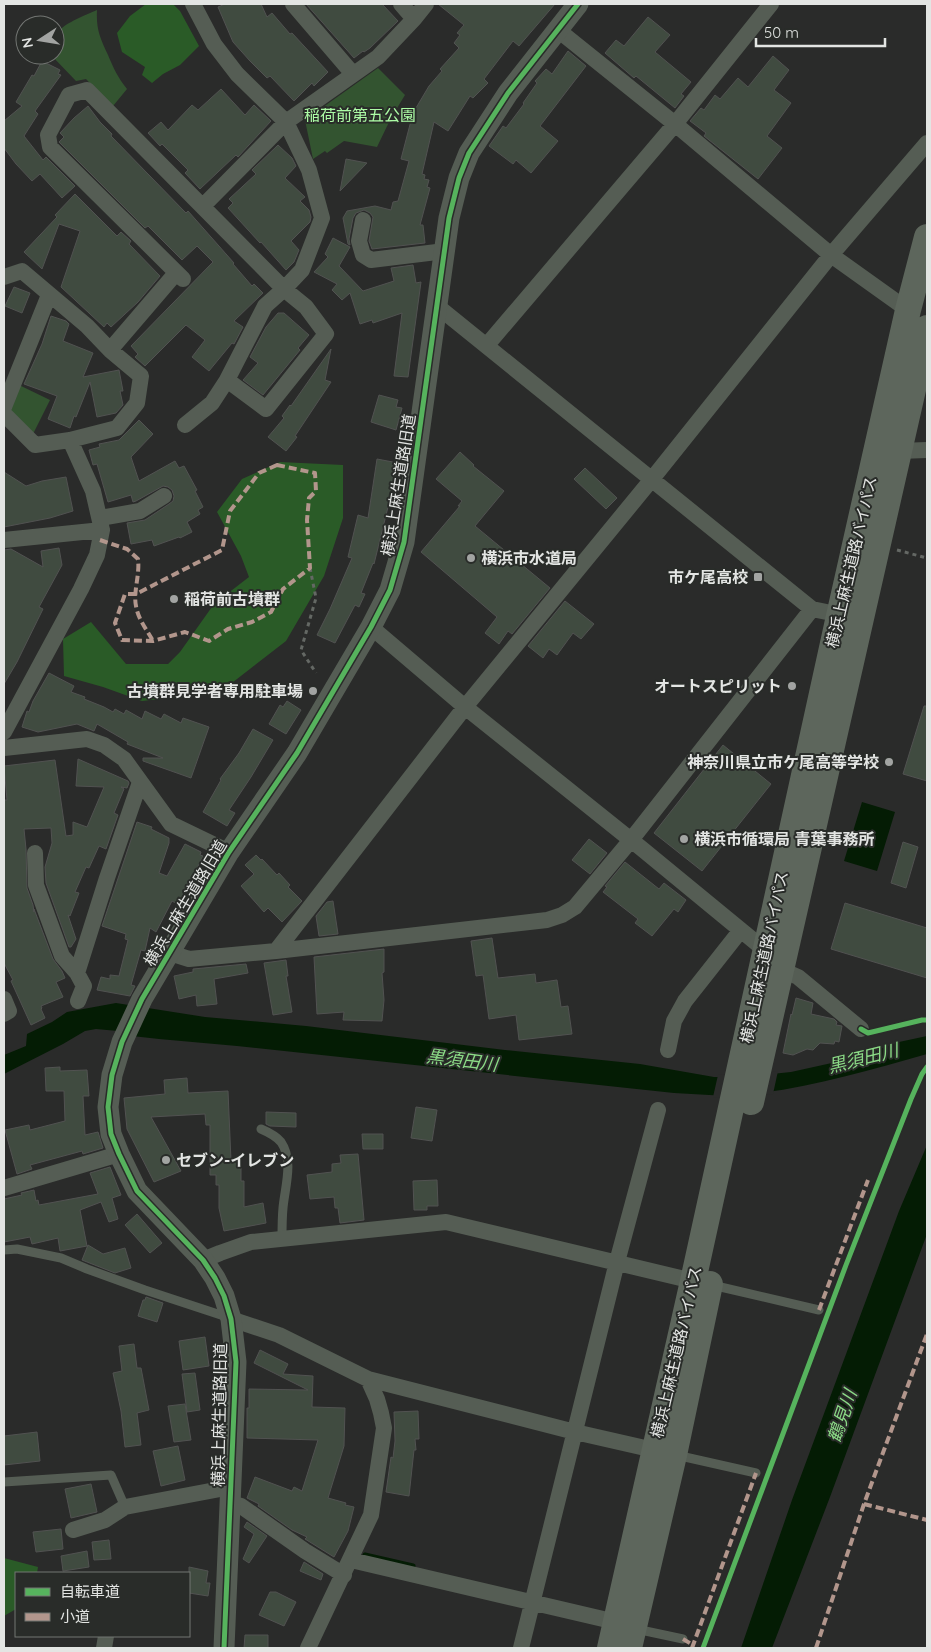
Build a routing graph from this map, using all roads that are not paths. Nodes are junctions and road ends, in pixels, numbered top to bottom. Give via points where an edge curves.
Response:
1 (193, 4) edge
2 (293, 4) edge
3 (401, 4) edge
4 (426, 4) edge
5 (578, 4) edge
6 (771, 4) edge
7 (414, 19) junction
8 (558, 30) junction
9 (353, 74) junction
10 (286, 122) junction
11 (675, 124) junction
12 (927, 143) edge
13 (203, 206) junction
14 (363, 220) dead end
15 (927, 237) edge
16 (445, 251) junction
17 (831, 255) junction
18 (4, 277) edge
19 (284, 289) junction
20 (49, 295) junction
21 (438, 306) junction
22 (908, 310) junction
23 (927, 331) edge
24 (487, 345) junction
25 (110, 350) junction
26 (227, 380) junction
27 (4, 407) edge
28 (4, 414) edge
29 (185, 426) dead end
30 (70, 440) junction
31 (927, 450) edge
32 (899, 451) junction
33 (652, 479) junction
34 (164, 496) dead end
35 (101, 524) junction
36 (4, 540) edge
37 (812, 608) junction
38 (850, 617) junction
39 (371, 628) junction
40 (465, 707) junction
41 (4, 732) edge
42 (4, 748) edge
43 (140, 782) junction
44 (632, 840) junction
45 (229, 852) junction
46 (35, 853) dead end
47 (741, 930) junction
48 (765, 950) junction
49 (276, 952) junction
50 (170, 953) junction
51 (780, 971) junction
52 (77, 973) junction
53 (4, 999) edge
54 (78, 1001) dead end
55 (4, 1014) edge
56 (861, 1029) dead end
57 (668, 1050) dead end
58 (750, 1067) junction
59 (658, 1110) dead end
60 (261, 1129) dead end
61 (119, 1154) junction
62 (4, 1188) edge
63 (282, 1239) junction
64 (4, 1250) edge
65 (203, 1260) junction
66 (617, 1262) junction
67 (702, 1283) junction
68 (818, 1310) dead end
69 (231, 1318) junction
70 (368, 1379) junction
71 (575, 1432) junction
72 (664, 1452) junction
73 (756, 1473) dead end
74 (4, 1482) edge
75 (230, 1495) junction
76 (125, 1507) junction
77 (74, 1530) dead end
78 (348, 1567) junction
79 (532, 1603) junction
80 (626, 1633) edge
81 (682, 1639) dead end
82 (224, 1648) edge
83 (308, 1648) edge
84 (521, 1648) edge
85 (610, 1648) edge

1 - 10 street via 214,44 236,74
2 - 9 street
3 - 7 street
4 - 7 street
5 - 8 street, 横浜上麻生道路旧道
6 - 11 street
7 - 9 street via 378,57
8 - 11 street
8 - 16 street, 横浜上麻生道路旧道 via 508,93 469,153 449,218
9 - 10 street
10 - 13 street
10 - 19 street via 309,170 322,218 302,270
11 - 17 street
11 - 24 street
12 - 17 street
13 - 19 street
13 - 25 street via 87,90 69,95 48,135 50,147 179,276
14 - 16 street via 359,241 363,255 371,260
15 - 22 main road, 横浜上麻生道路バイパス
16 - 21 street, 横浜上麻生道路旧道
17 - 22 street
17 - 33 street
18 - 20 street via 22,271
19 - 26 street via 265,306
19 - 26 street via 306,307 326,334 266,410
20 - 25 street
20 - 27 street
21 - 24 street
21 - 39 street, 横浜上麻生道路旧道 via 404,542 390,590
22 - 38 main road, 横浜上麻生道路バイパス
23 - 32 main road, 横浜上麻生道路バイパス
24 - 33 street
25 - 30 street via 141,376 137,403 117,428
26 - 29 street via 212,403
28 - 30 street via 35,445
30 - 35 street via 93,491
31 - 32 street
32 - 38 main road, 横浜上麻生道路バイパス via 877,545
33 - 37 street
33 - 40 street
34 - 35 street via 140,511
35 - 36 street
35 - 41 street via 97,555 82,589
37 - 38 street
37 - 44 street
38 - 48 main road, 横浜上麻生道路バイパス
38 - 51 main road, 横浜上麻生道路バイパス
39 - 40 street
39 - 45 street, 横浜上麻生道路旧道 via 296,753
40 - 44 street
40 - 49 street
42 - 43 street via 87,739 104,745 124,759
43 - 45 street via 171,824
43 - 52 street
44 - 47 street
44 - 49 street via 575,907 562,915 546,920
45 - 50 street, 横浜上麻生道路旧道
46 - 52 street via 36,885 62,956
47 - 48 street
47 - 57 street via 685,1001 674,1021
48 - 58 main road, 横浜上麻生道路バイパス
49 - 50 street via 188,959
50 - 61 street, 横浜上麻生道路旧道 via 142,999 122,1042 112,1075 108,1106 111,1134
51 - 56 street via 798,977
51 - 58 main road, 横浜上麻生道路バイパス
52 - 54 street via 84,986
53 - 55 street via 9,1011
58 - 67 main road, 横浜上麻生道路バイパス
59 - 66 street
60 - 63 lane via 280,1141 287,1154
61 - 62 street
61 - 65 street, 横浜上麻生道路旧道 via 137,1191
63 - 65 street via 252,1242
63 - 66 street via 446,1222
64 - 69 lane via 17,1249 61,1258
65 - 69 street, 横浜上麻生道路旧道 via 216,1278
66 - 67 street
66 - 71 street
67 - 68 lane
67 - 72 main road, 横浜上麻生道路バイパス
69 - 70 street via 279,1335
69 - 75 street, 横浜上麻生道路旧道 via 236,1362
70 - 71 street
70 - 78 street via 377,1398 384,1428 372,1515
71 - 72 street
71 - 79 street
72 - 73 lane
72 - 80 main road, 横浜上麻生道路バイパス
74 - 76 lane via 111,1476
75 - 76 street
75 - 78 street via 305,1551
75 - 82 street, 横浜上麻生道路旧道
76 - 77 street via 105,1520
78 - 79 street
78 - 83 street
79 - 80 street
79 - 84 street
80 - 81 lane
80 - 85 main road, 横浜上麻生道路バイパス

